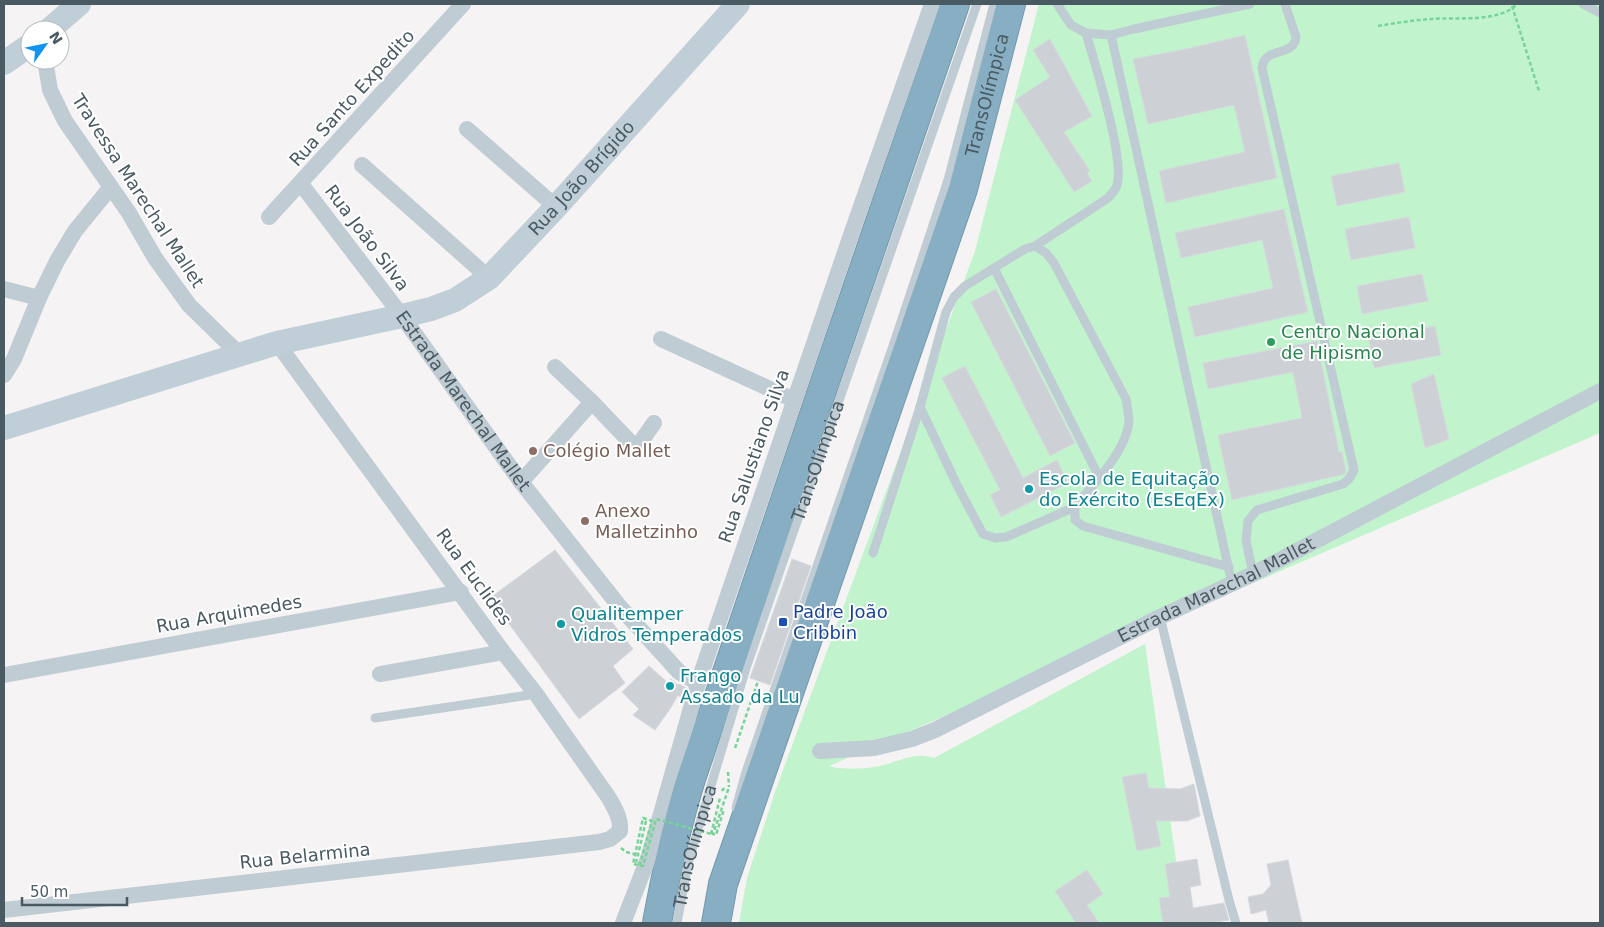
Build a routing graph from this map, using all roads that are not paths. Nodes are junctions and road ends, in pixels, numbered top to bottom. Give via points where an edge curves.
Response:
1 (79, 4) edge
2 (463, 4) edge
3 (738, 4) edge
4 (933, 4) edge
5 (955, 4) edge
6 (977, 4) edge
7 (994, 4) edge
8 (1011, 4) edge
9 (1057, 4) edge
10 (1250, 4) edge
11 (1285, 4) edge
12 (1584, 4) edge
13 (1600, 13) edge
14 (61, 20) edge
15 (1086, 33) junction
16 (1111, 35) junction
17 (20, 52) edge
18 (4, 62) edge
19 (988, 64) junction
20 (47, 70) edge
21 (467, 129) dead end
22 (362, 166) dead end
23 (301, 184) junction
24 (110, 188) junction
25 (556, 207) junction
26 (269, 217) dead end
27 (1035, 246) junction
28 (994, 268) junction
29 (489, 278) junction
30 (4, 288) edge
31 (39, 298) junction
32 (402, 316) junction
33 (661, 339) dead end
34 (277, 343) junction
35 (239, 354) junction
36 (555, 366) dead end
37 (4, 375) edge
38 (827, 376) junction
39 (1600, 390) edge
40 (794, 400) junction
41 (592, 402) junction
42 (920, 406) junction
43 (654, 423) dead end
44 (4, 428) edge
45 (1099, 477) junction
46 (521, 482) junction
47 (1074, 507) junction
48 (873, 553) dead end
49 (1228, 567) junction
50 (1253, 574) junction
51 (1232, 584) junction
52 (461, 592) junction
53 (1160, 618) junction
54 (503, 652) junction
55 (380, 674) dead end
56 (4, 675) edge
57 (699, 680) junction
58 (536, 694) junction
59 (376, 718) dead end
60 (820, 751) dead end
61 (733, 818) dead end
62 (610, 839) joint
63 (718, 871) dead end
64 (713, 888) dead end
65 (4, 910) edge
66 (623, 923) edge
67 (657, 923) edge
68 (676, 923) edge
69 (716, 923) edge
70 (1236, 923) edge

1 - 14 street
2 - 23 street, Rua Santo Expedito
3 - 25 street, Rua João Brígido
4 - 38 highway via 935,15 838,323
4 - 40 street, Rua Salustiano Silva
5 - 38 highway, TransOlímpica
6 - 68 lane, TransOlímpica via 746,668 688,863
7 - 19 lane, TransOlímpica
8 - 19 highway, TransOlímpica
9 - 15 lane via 1071,25
10 - 16 lane
11 - 50 lane via 1295,42 1288,49 1266,56 1262,68 1354,470 1343,484 1257,510 1248,521 1246,540
12 - 13 lane
15 - 16 lane
15 - 27 lane via 1113,136 1117,186 1108,198
16 - 49 lane
17 - 18 street
19 - 61 lane, TransOlímpica
19 - 69 highway, TransOlímpica via 963,189 726,875
20 - 24 street, Travessa Marechal Mallet via 50,90 65,121
21 - 25 street
22 - 29 street
23 - 26 street, Rua Santo Expedito
23 - 32 street, Rua João Silva
24 - 31 street via 75,231
24 - 35 street, Travessa Marechal Mallet via 154,258 189,305
25 - 29 street, Rua João Brígido
27 - 28 lane
27 - 45 lane via 1054,263 1126,399 1129,422 1124,441
28 - 42 lane via 954,297 946,312
28 - 45 lane
29 - 32 street, Rua João Brígido via 455,300
30 - 31 street
31 - 37 street
32 - 34 street, Estrada Marechal Mallet
32 - 46 street, Estrada Marechal Mallet
33 - 40 street
34 - 35 street, Estrada Marechal Mallet
34 - 52 street, Rua Euclides
35 - 44 street, Estrada Marechal Mallet
36 - 41 street
38 - 67 highway, TransOlímpica via 680,815
39 - 50 street, Estrada Marechal Mallet
40 - 57 street, Rua Salustiano Silva
41 - 43 street via 632,445 640,443
41 - 46 street
42 - 47 lane via 983,534 1006,537
42 - 48 lane
45 - 47 lane
46 - 57 street, Estrada Marechal Mallet via 620,607 679,672
47 - 49 lane via 1075,520 1083,526
49 - 51 lane
50 - 51 street, Estrada Marechal Mallet
51 - 53 street, Estrada Marechal Mallet
52 - 54 street, Rua Euclides
52 - 56 street, Rua Arquimedes
53 - 60 street, Estrada Marechal Mallet via 936,730 874,748
53 - 70 lane
54 - 55 street
54 - 58 street, Rua Euclides
57 - 66 street, Rua Salustiano Silva via 649,856
58 - 59 lane
58 - 62 street, Rua Euclides via 617,812 620,831
62 - 65 street, Rua Belarmina
63 - 64 lane, TransOlímpica

